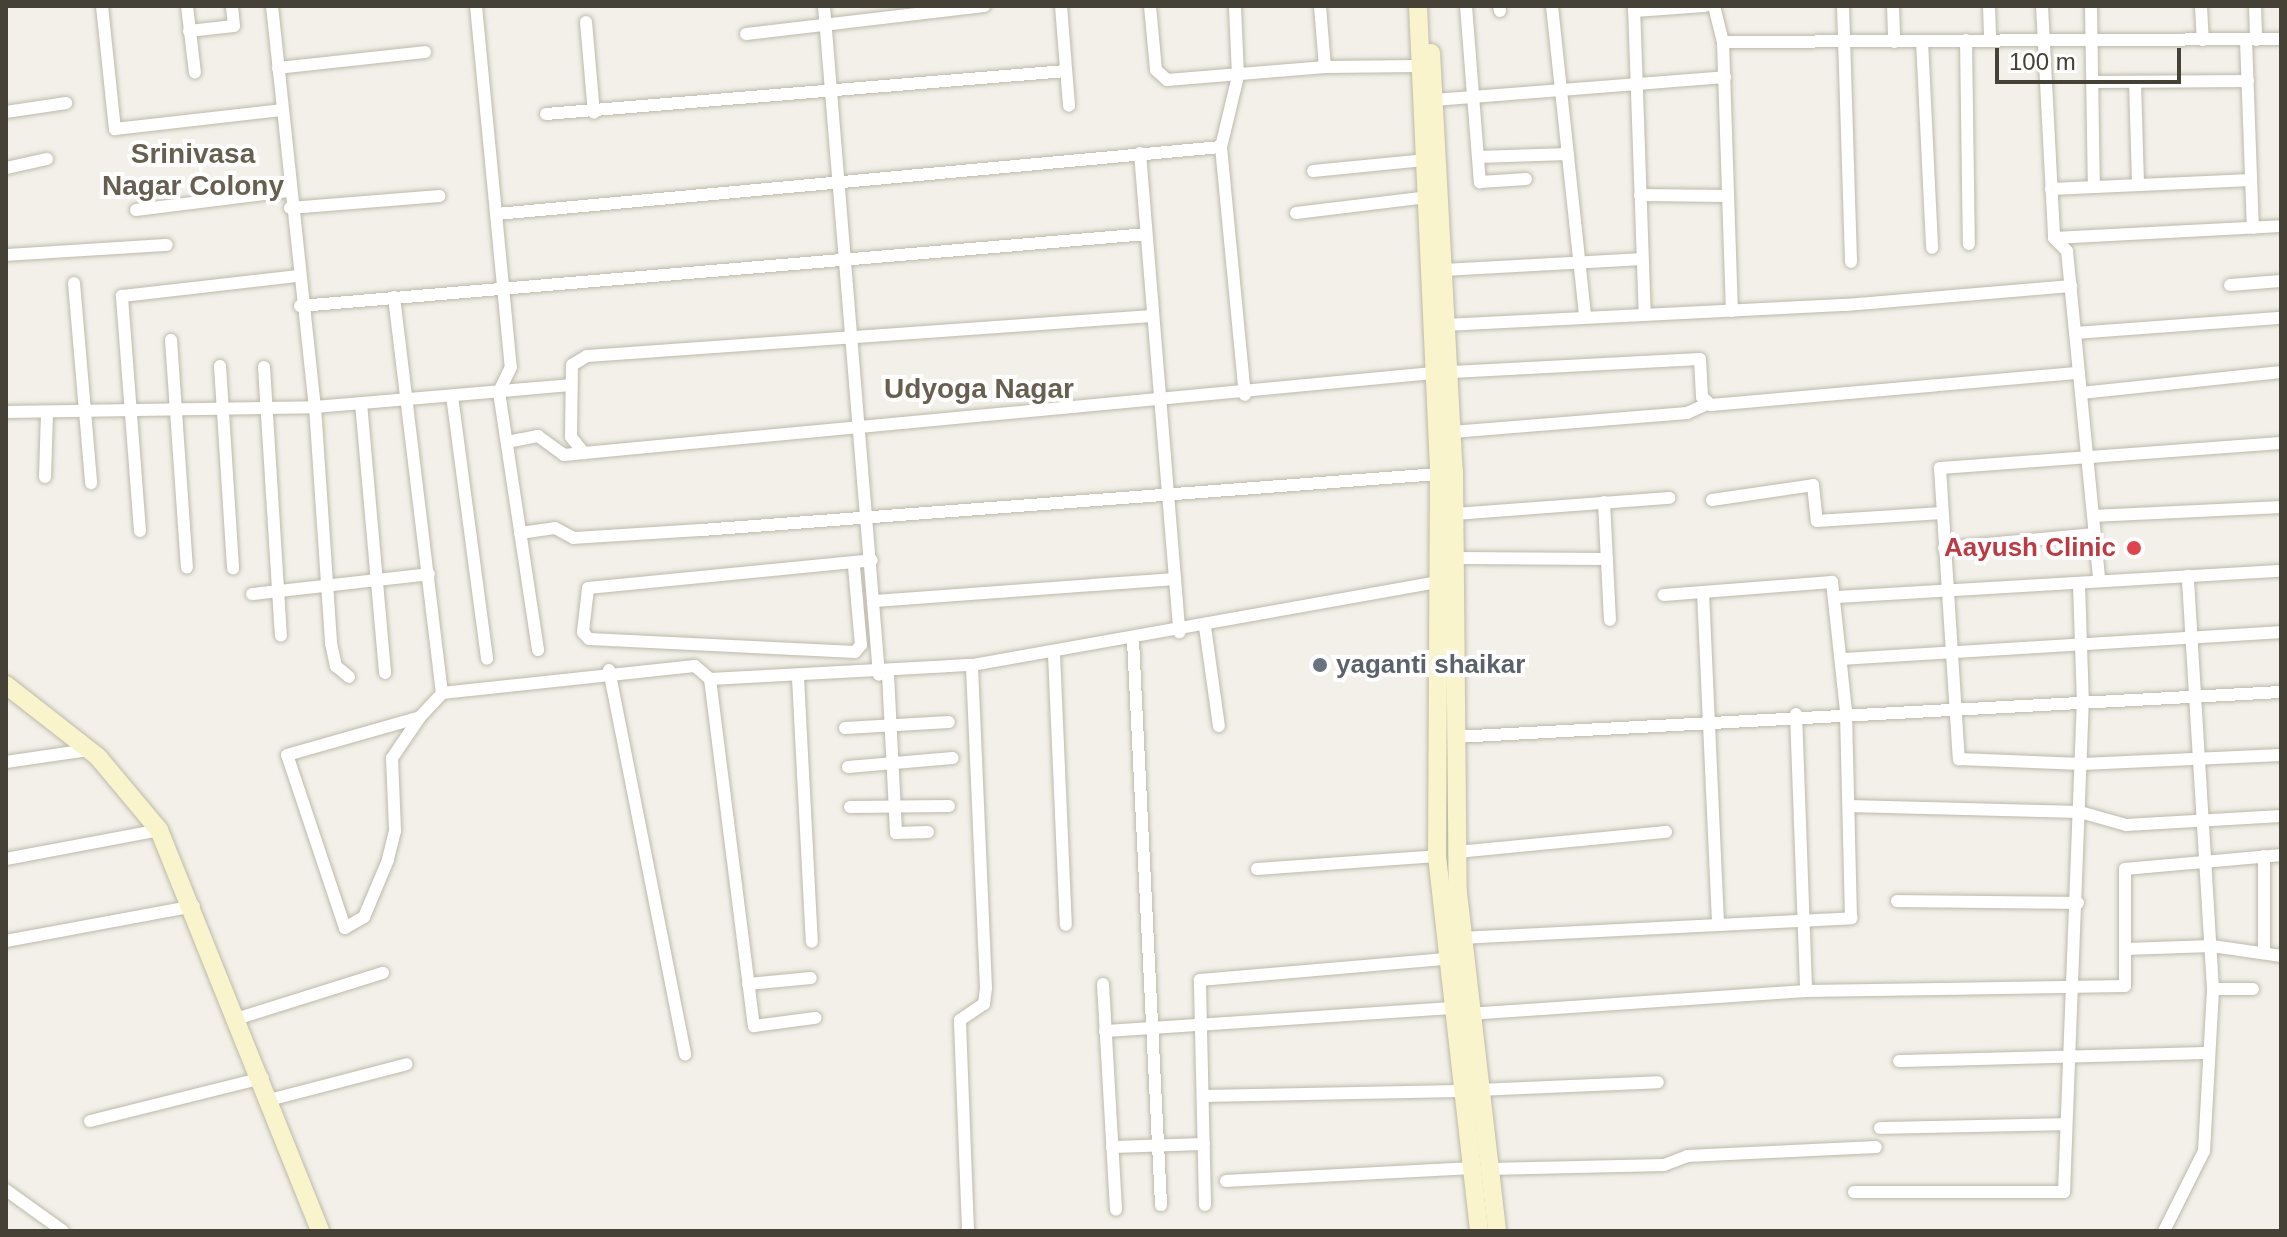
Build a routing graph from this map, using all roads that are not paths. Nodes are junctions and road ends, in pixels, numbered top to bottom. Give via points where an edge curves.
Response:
1 (102, 6) edge
2 (187, 6) edge
3 (232, 6) edge
4 (272, 6) edge
5 (476, 6) edge
6 (824, 6) edge
7 (984, 6) edge
8 (1061, 6) edge
9 (1150, 6) edge
10 (1235, 6) edge
11 (1320, 6) edge
12 (1418, 6) edge
13 (1430, 6) edge
14 (1466, 6) edge
15 (1552, 6) edge
16 (1705, 6) edge
17 (1714, 6) edge
18 (1843, 6) edge
19 (1893, 6) edge
20 (1989, 6) edge
21 (2042, 6) edge
22 (2091, 6) edge
23 (2201, 6) edge
24 (2255, 6) edge
25 (1634, 9) edge
26 (586, 22) dead end
27 (826, 23) junction
28 (189, 31) junction
29 (746, 34) dead end
30 (1845, 39) junction
31 (1990, 39) junction
32 (2281, 39) edge
33 (1966, 40) junction
34 (2043, 40) junction
35 (2203, 40) junction
36 (2251, 40) junction
37 (1922, 41) junction
38 (1723, 42) junction
39 (1894, 42) junction
40 (2092, 42) junction
41 (425, 52) dead end
42 (1420, 66) junction
43 (1325, 67) junction
44 (278, 68) junction
45 (1066, 71) junction
46 (195, 73) dead end
47 (1238, 76) junction
48 (1725, 77) junction
49 (2248, 81) junction
50 (2093, 82) junction
51 (2135, 82) junction
52 (1636, 83) junction
53 (1561, 89) junction
54 (832, 91) junction
55 (1472, 96) junction
56 (1434, 100) junction
57 (66, 103) dead end
58 (1069, 106) dead end
59 (281, 110) junction
60 (6, 112) edge
61 (594, 113) junction
62 (546, 114) dead end
63 (1221, 147) junction
64 (1140, 153) junction
65 (1568, 154) junction
66 (1478, 157) junction
67 (47, 159) dead end
68 (1426, 160) junction
69 (6, 168) edge
70 (1313, 171) dead end
71 (840, 179) junction
72 (1526, 179) dead end
73 (2251, 180) junction
74 (2138, 185) junction
75 (2094, 187) junction
76 (2051, 189) junction
77 (288, 191) junction
78 (1640, 195) junction
79 (440, 196) dead end
80 (1727, 196) junction
81 (1429, 197) junction
82 (290, 208) junction
83 (136, 210) dead end
84 (1296, 213) dead end
85 (497, 214) junction
86 (2281, 226) edge
87 (2253, 228) junction
88 (1146, 234) junction
89 (2054, 238) junction
90 (1969, 244) dead end
91 (167, 245) dead end
92 (1932, 248) dead end
93 (6, 255) edge
94 (847, 257) junction
95 (1642, 259) junction
96 (1579, 262) junction
97 (1851, 262) dead end
98 (1445, 270) junction
99 (297, 276) junction
100 (2281, 281) edge
101 (74, 283) dead end
102 (502, 285) junction
103 (2230, 285) dead end
104 (2071, 286) junction
105 (394, 297) junction
106 (300, 306) junction
107 (1732, 311) junction
108 (1645, 314) junction
109 (1585, 315) junction
110 (1152, 316) junction
111 (2281, 318) edge
112 (1446, 325) junction
113 (2075, 333) junction
114 (171, 340) dead end
115 (854, 340) junction
116 (220, 366) dead end
117 (264, 367) dead end
118 (2281, 372) edge
119 (1441, 373) junction
120 (2079, 373) junction
121 (570, 385) junction
122 (499, 392) junction
123 (2081, 393) junction
124 (1245, 395) junction
125 (452, 396) junction
126 (408, 401) junction
127 (361, 403) junction
128 (1158, 404) junction
129 (1707, 404) junction
130 (223, 406) junction
131 (267, 407) junction
132 (315, 407) junction
133 (176, 409) junction
134 (129, 410) junction
135 (6, 412) edge
136 (85, 412) junction
137 (47, 413) junction
138 (861, 426) junction
139 (1452, 432) junction
140 (507, 442) junction
141 (2281, 443) edge
142 (584, 453) junction
143 (2087, 456) junction
144 (1439, 474) junction
145 (45, 477) dead end
146 (91, 483) dead end
147 (1167, 493) junction
148 (1669, 498) dead end
149 (1712, 500) dead end
150 (1604, 502) junction
151 (2281, 507) edge
152 (1942, 513) junction
153 (1455, 514) junction
154 (869, 516) junction
155 (2093, 516) junction
156 (140, 531) dead end
157 (520, 533) junction
158 (2094, 534) junction
159 (1944, 548) junction
160 (1456, 558) junction
161 (1607, 559) junction
162 (872, 560) junction
163 (187, 567) dead end
164 (854, 567) junction
165 (233, 569) dead end
166 (2281, 571) edge
167 (429, 574) junction
168 (2188, 576) junction
169 (1175, 579) junction
170 (376, 580) junction
171 (2099, 580) junction
172 (1447, 581) junction
173 (2079, 583) junction
174 (329, 586) junction
175 (1703, 592) junction
176 (279, 593) junction
177 (252, 594) dead end
178 (1946, 594) junction
179 (1663, 595) dead end
180 (1839, 597) junction
181 (875, 601) junction
182 (1610, 620) dead end
183 (1205, 627) junction
184 (1179, 632) junction
185 (2281, 632) edge
186 (281, 635) dead end
187 (2193, 637) junction
188 (1133, 640) junction
189 (2080, 644) junction
190 (538, 650) dead end
191 (1949, 652) junction
192 (1054, 654) junction
193 (487, 659) dead end
194 (1842, 659) junction
195 (972, 665) junction
196 (609, 670) junction
197 (385, 673) dead end
198 (884, 674) junction
199 (349, 677) dead end
200 (798, 678) junction
201 (710, 679) junction
202 (6, 685) edge
203 (2281, 692) edge
204 (442, 693) junction
205 (2198, 697) junction
206 (2083, 705) junction
207 (1846, 711) junction
208 (1952, 713) junction
209 (1796, 714) junction
210 (420, 717) junction
211 (1709, 721) junction
212 (949, 722) dead end
213 (892, 724) junction
214 (1219, 726) dead end
215 (845, 728) dead end
216 (1455, 737) junction
217 (88, 750) junction
218 (2281, 755) edge
219 (953, 758) dead end
220 (2205, 761) junction
221 (6, 762) edge
222 (893, 762) junction
223 (2082, 764) junction
224 (848, 767) dead end
225 (949, 806) dead end
226 (1849, 806) junction
227 (850, 807) dead end
228 (895, 807) junction
229 (2080, 812) junction
230 (2281, 816) edge
231 (2207, 821) junction
232 (159, 830) junction
233 (928, 832) dead end
234 (1666, 832) dead end
235 (1457, 852) junction
236 (2281, 855) edge
237 (1437, 856) junction
238 (2264, 856) junction
239 (6, 859) edge
240 (2209, 860) junction
241 (1257, 869) dead end
242 (1897, 901) dead end
243 (2078, 903) junction
244 (194, 906) junction
245 (1804, 919) junction
246 (1718, 923) junction
247 (1066, 925) dead end
248 (1461, 938) junction
249 (6, 941) edge
250 (812, 942) dead end
251 (2212, 946) junction
252 (2125, 949) junction
253 (2264, 953) junction
254 (2281, 956) edge
255 (1443, 959) junction
256 (383, 973) dead end
257 (811, 978) dead end
258 (748, 984) junction
259 (1103, 984) dead end
260 (2074, 986) junction
261 (2213, 989) junction
262 (2253, 989) dead end
263 (1806, 991) junction
264 (1449, 1008) junction
265 (1468, 1014) junction
266 (239, 1018) junction
267 (815, 1018) dead end
268 (1203, 1027) junction
269 (1153, 1030) junction
270 (1105, 1031) junction
271 (2209, 1053) junction
272 (685, 1055) dead end
273 (2070, 1055) junction
274 (1899, 1061) dead end
275 (407, 1064) dead end
276 (263, 1078) junction
277 (1658, 1082) dead end
278 (1468, 1090) junction
279 (1204, 1096) junction
280 (273, 1099) junction
281 (90, 1121) dead end
282 (2066, 1124) junction
283 (1880, 1128) dead end
284 (1204, 1144) junction
285 (1158, 1146) junction
286 (1112, 1147) junction
287 (1876, 1147) dead end
288 (1481, 1168) junction
289 (1226, 1181) dead end
290 (6, 1190) edge
291 (1854, 1192) dead end
292 (1161, 1205) dead end
293 (1205, 1205) dead end
294 (1116, 1210) dead end
295 (63, 1231) edge
296 (320, 1231) edge
297 (968, 1231) edge
298 (1479, 1231) edge
299 (1497, 1231) edge
300 (2164, 1231) edge

1 - 59 street via 115,129
2 - 28 street
3 - 28 street via 234,26
4 - 44 street
5 - 85 street
6 - 27 street
7 - 27 street
8 - 45 street
9 - 47 street via 1158,76
10 - 47 street
11 - 43 street
12 - 42 main road
13 - 56 main road
14 - 55 street
15 - 53 street
16 - 25 street
17 - 38 street
18 - 30 street
19 - 39 street
20 - 31 street
21 - 34 street
22 - 40 street
23 - 35 street
24 - 36 street
25 - 52 street
26 - 61 street
27 - 29 street
27 - 54 street
28 - 46 street
30 - 38 street
30 - 39 street
30 - 97 street
31 - 33 street
31 - 34 street
32 - 36 street
33 - 37 street
33 - 90 street
34 - 40 street
34 - 76 street
35 - 36 street
35 - 40 street
36 - 49 street
37 - 39 street
37 - 92 street
38 - 48 street
40 - 50 street
41 - 44 street
42 - 43 street
42 - 68 main road
43 - 47 street
44 - 59 street
45 - 54 street
45 - 58 street
47 - 63 street
48 - 52 street
48 - 80 street
49 - 51 street
49 - 73 street
50 - 51 street
50 - 75 street
51 - 74 street
52 - 53 street
52 - 78 street
53 - 55 street
53 - 65 street
54 - 61 street
54 - 71 street
55 - 56 street
55 - 66 street
56 - 98 main road
57 - 60 street
59 - 77 street
61 - 62 street
63 - 64 street
63 - 124 street
64 - 71 street
64 - 88 street
65 - 66 street
65 - 96 street
66 - 72 street via 1485,185
67 - 69 street
68 - 70 street
68 - 81 main road
71 - 85 street
71 - 94 street
73 - 74 street
73 - 87 street
74 - 75 street
75 - 76 street
76 - 89 street
77 - 82 street
77 - 83 street
78 - 80 street
78 - 95 street
79 - 82 street
80 - 107 street
81 - 84 street
81 - 119 main road
82 - 99 street
85 - 102 street
86 - 87 street
87 - 89 street
88 - 94 street
88 - 110 street
89 - 104 street via 2067,251
91 - 93 street
94 - 102 street
94 - 115 street
95 - 96 street
95 - 108 street
96 - 98 street
96 - 109 street
98 - 112 main road
99 - 106 street
99 - 134 street via 122,296
100 - 103 street
101 - 136 street
102 - 105 street
102 - 122 street via 511,367
104 - 107 street
104 - 113 street
105 - 106 street
105 - 126 street
106 - 132 street
107 - 108 street
108 - 109 street
109 - 112 street
110 - 115 street
110 - 128 street
111 - 113 street
112 - 119 main road
113 - 120 street
114 - 133 street
115 - 121 street via 587,356 572,365
115 - 138 street
116 - 130 street
117 - 131 street
118 - 123 street
119 - 124 street
119 - 129 street via 1700,359
119 - 139 main road
119 - 144 main road
120 - 123 street
120 - 129 street
121 - 122 street
121 - 142 street via 571,437
122 - 125 street
122 - 140 street
123 - 143 street
124 - 128 street
125 - 126 street
125 - 193 street
126 - 127 street
126 - 167 street
127 - 132 street
127 - 170 street
128 - 138 street
128 - 147 street
129 - 139 street via 1687,413
130 - 131 street
130 - 133 street
130 - 165 street
131 - 132 street
131 - 176 street
132 - 174 street
133 - 134 street
133 - 163 street
134 - 136 street
134 - 156 street
135 - 137 street
136 - 137 street
136 - 146 street
137 - 145 street
138 - 142 street
138 - 154 street
139 - 153 main road
140 - 142 street via 538,436 564,455
140 - 157 street
141 - 143 street
143 - 152 street via 1940,468
143 - 155 street
144 - 147 street
144 - 172 main road
147 - 154 street
147 - 169 street
148 - 150 street
149 - 152 street via 1813,485 1817,521
150 - 153 street
150 - 161 street
151 - 155 street
152 - 159 street
153 - 160 main road
154 - 157 street via 574,538 555,528
154 - 162 street
155 - 158 street
157 - 190 street
158 - 159 street
158 - 171 street
159 - 178 street
160 - 161 street
160 - 172 main road
161 - 182 street
162 - 164 street
162 - 181 street
164 - 164 street via 588,588 583,632 589,639 855,652 861,645
166 - 168 street
167 - 170 street
167 - 204 street
168 - 171 street
168 - 187 street
169 - 181 street
169 - 184 street
170 - 174 street
170 - 197 street
171 - 173 street
172 - 183 street
172 - 216 main road
172 - 237 main road
173 - 178 street
173 - 189 street
174 - 176 street
174 - 199 street via 333,656
175 - 179 street
175 - 180 street via 1832,582
175 - 211 street
176 - 177 street
176 - 186 street
178 - 180 street
178 - 191 street
180 - 194 street
181 - 198 street
183 - 184 street
183 - 214 street
184 - 188 street
185 - 187 street
187 - 189 street
187 - 205 street
188 - 192 street
188 - 269 street
189 - 191 street
189 - 206 street
191 - 194 street
191 - 208 street
192 - 195 street
192 - 247 street
194 - 207 street
195 - 198 street
195 - 297 street via 986,988 984,1004 964,1015 960,1027
196 - 201 street via 695,666
196 - 204 street
196 - 272 street
198 - 200 street
198 - 213 street
200 - 201 street
200 - 250 street
201 - 258 street
202 - 217 main road
203 - 205 street
204 - 210 street
205 - 206 street
205 - 220 street
206 - 208 street
206 - 223 street
207 - 208 street
207 - 209 street
207 - 226 street
208 - 223 street via 1963,762
209 - 211 street
209 - 245 street
210 - 210 street via 287,755 345,928 364,917 388,860 395,831 392,758
211 - 216 street
211 - 246 street
212 - 213 street
213 - 215 street
213 - 222 street
216 - 235 main road
217 - 221 street
217 - 232 main road via 142,802
218 - 220 street
219 - 222 street
220 - 223 street
220 - 231 street
222 - 224 street
222 - 228 street
223 - 229 street
225 - 228 street
226 - 229 street
226 - 245 street via 1851,918
227 - 228 street
228 - 233 street via 896,833
229 - 231 street via 2126,825
229 - 243 street
230 - 231 street
231 - 240 street
232 - 239 street
232 - 244 main road
234 - 235 street
235 - 248 main road
236 - 238 street
237 - 241 street
237 - 255 main road
238 - 240 street
238 - 253 street
240 - 251 street
240 - 252 street via 2125,869
242 - 243 street
243 - 260 street
244 - 249 street
244 - 266 main road
245 - 246 street
245 - 263 street
246 - 248 street
248 - 265 main road
251 - 252 street
251 - 253 street
251 - 261 street
252 - 260 street via 2125,986
253 - 254 street
255 - 264 main road
255 - 268 street via 1200,980
256 - 266 street
257 - 258 street
258 - 267 street via 754,1026
259 - 270 street
260 - 263 street
260 - 273 street
261 - 262 street
261 - 271 street
263 - 265 street
264 - 268 street
264 - 278 main road
265 - 278 main road
266 - 276 main road
268 - 269 street
268 - 279 street
269 - 270 street
269 - 285 street
270 - 286 street
271 - 273 street
271 - 300 street via 2204,1151
273 - 274 street
273 - 282 street
275 - 280 street
276 - 280 main road
276 - 281 street
277 - 278 street
278 - 279 street
278 - 288 main road
279 - 284 street
280 - 296 main road
282 - 283 street
282 - 291 street via 2064,1192
284 - 285 street
284 - 293 street
285 - 286 street
285 - 292 street
286 - 294 street
287 - 288 street via 1687,1156 1664,1165
288 - 289 street
288 - 298 main road
288 - 299 main road
290 - 295 street

